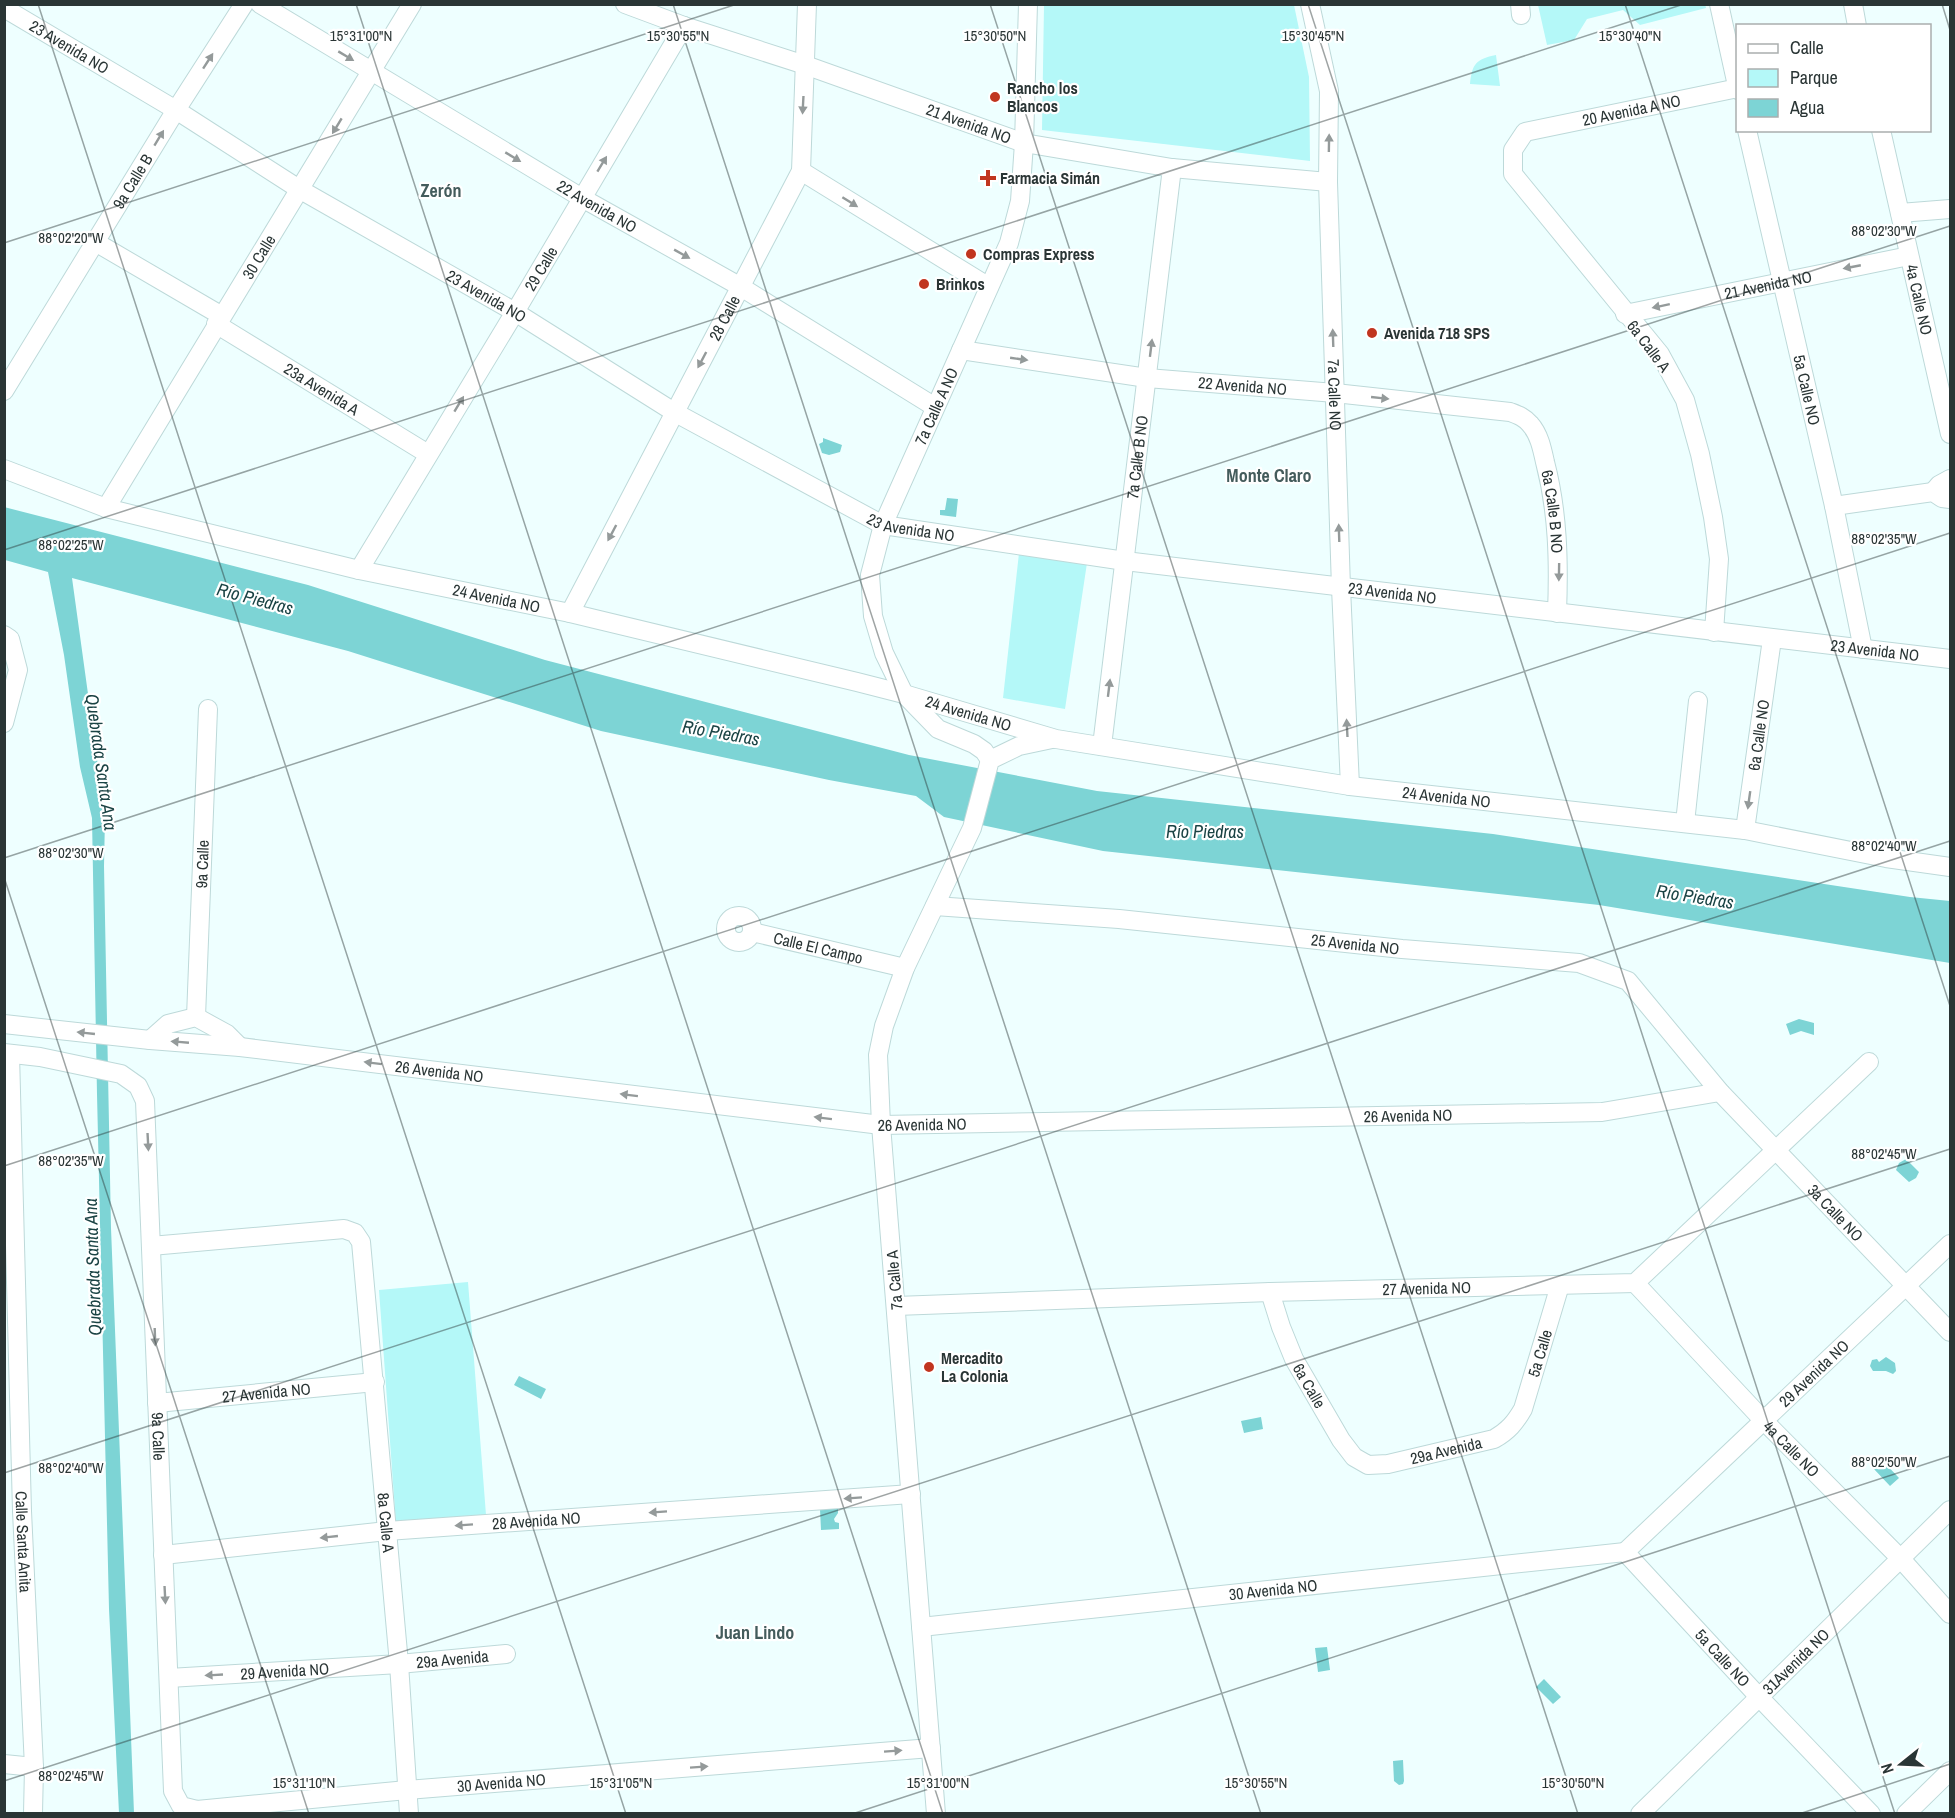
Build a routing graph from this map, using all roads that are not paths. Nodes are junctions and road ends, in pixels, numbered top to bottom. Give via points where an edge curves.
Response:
1 (244, 4) edge
2 (260, 4) edge
3 (412, 4) edge
4 (625, 4) edge
5 (807, 4) edge
6 (1028, 4) edge
7 (1310, 4) edge
8 (1719, 4) edge
9 (1853, 4) edge
10 (5, 7) edge
11 (1857, 24) edge
12 (684, 26) junction
13 (805, 65) junction
14 (370, 71) junction
15 (1736, 84) edge
16 (1736, 89) edge
17 (176, 110) junction
18 (1525, 132) joint
19 (1747, 132) edge
20 (1881, 132) edge
21 (1024, 143) junction
22 (1173, 168) junction
23 (801, 171) junction
24 (1328, 182) junction
25 (298, 189) junction
26 (582, 198) junction
27 (1950, 209) edge
28 (1900, 213) junction
29 (96, 243) junction
30 (1909, 256) junction
31 (1781, 281) junction
32 (741, 287) junction
33 (989, 287) junction
34 (515, 312) junction
35 (1625, 314) junction
36 (219, 320) junction
37 (961, 350) junction
38 (1147, 378) junction
39 (4, 391) edge
40 (1335, 393) junction
41 (935, 407) junction
42 (674, 412) junction
43 (1523, 417) joint
44 (1950, 434) edge
45 (429, 454) junction
46 (4, 469) edge
47 (1950, 479) edge
48 (1942, 496) edge
49 (1833, 506) junction
50 (106, 508) junction
51 (883, 525) junction
52 (1125, 561) junction
53 (359, 570) junction
54 (1341, 588) junction
55 (570, 613) junction
56 (1557, 613) junction
57 (1714, 632) junction
58 (4, 635) edge
59 (1772, 639) junction
60 (1863, 649) junction
61 (1950, 659) edge
62 (904, 694) junction
63 (1698, 701) dead end
64 (207, 710) dead end
65 (4, 723) edge
66 (1056, 739) junction
67 (1102, 746) junction
68 (989, 763) junction
69 (1350, 786) junction
70 (1685, 823) junction
71 (1745, 830) junction
72 (1950, 867) edge
73 (935, 906) junction
74 (752, 932) dead end
75 (905, 968) junction
76 (196, 1017) junction
77 (4, 1024) edge
78 (150, 1040) junction
79 (240, 1047) junction
80 (7, 1053) edge
81 (1869, 1062) dead end
82 (1720, 1092) junction
83 (881, 1125) junction
84 (1776, 1149) junction
85 (1950, 1244) edge
86 (151, 1246) junction
87 (1635, 1283) junction
88 (1560, 1285) junction
89 (1907, 1286) junction
90 (1270, 1292) junction
91 (896, 1306) junction
92 (1950, 1332) edge
93 (375, 1382) junction
94 (158, 1403) junction
95 (1516, 1421) joint
96 (1764, 1421) junction
97 (1368, 1465) joint
98 (911, 1494) junction
99 (1950, 1510) edge
100 (13, 1511) edge
101 (387, 1531) junction
102 (1625, 1552) junction
103 (163, 1555) junction
104 (1901, 1559) junction
105 (1950, 1614) edge
106 (921, 1628) junction
107 (506, 1654) dead end
108 (399, 1664) junction
109 (169, 1678) junction
110 (1759, 1697) junction
111 (931, 1748) junction
112 (4, 1764) edge
113 (34, 1767) junction
114 (1950, 1771) edge
115 (407, 1790) junction
116 (181, 1806) joint
117 (33, 1814) edge
118 (409, 1814) edge
119 (936, 1814) edge
120 (1640, 1814) edge
121 (1870, 1814) edge
122 (1906, 1814) edge

17 -> 1 street, 9a Calle B
2 -> 14 street, 22 Avenida NO
3 - 14 street, 30 Calle
4 - 12 street, 21 Avenida NO
5 - 13 street, 28 Calle
6 - 21 street, 7a Calle A NO
24 -> 7 street, 7a Calle NO via 1329,91
8 - 15 street
9 - 11 street
10 - 17 street, 23 Avenida NO
12 - 13 street, 21 Avenida NO
26 -> 12 street, 29 Calle
13 - 21 street, 21 Avenida NO
13 -> 23 street, 28 Calle
14 -> 25 street, 30 Calle
14 -> 26 street, 22 Avenida NO
16 - 18 street, 20 Avenida A NO
17 - 25 street, 23 Avenida NO
29 -> 17 street, 9a Calle B
18 - 35 street, 6a Calle A via 1513,150 1513,174
19 - 31 street, 5a Calle NO
20 - 28 street, 4a Calle NO
21 - 22 street, 21 Avenida NO
21 - 33 street, 7a Calle A NO via 1020,201 1009,243
22 - 24 street, 21 Avenida NO
38 -> 22 street, 7a Calle B NO
23 - 32 street, 28 Calle
23 -> 33 street
40 -> 24 street, 7a Calle NO
25 - 34 street, 23 Avenida NO
25 - 36 street, 30 Calle
26 -> 32 street, 22 Avenida NO
26 - 34 street, 29 Calle
27 - 28 street
28 - 30 street, 4a Calle NO
29 - 36 street, 23a Avenida A
29 - 39 street, 9a Calle B
30 -> 31 street, 21 Avenida NO
30 - 44 street, 4a Calle NO
31 -> 35 street, 21 Avenida NO
31 - 49 street, 5a Calle NO
32 - 41 street, 22 Avenida NO
32 -> 42 street, 28 Calle
33 - 37 street, 7a Calle A NO
34 - 42 street, 23 Avenida NO
45 -> 34 street, 29 Calle
35 - 57 street, 6a Calle A via 1660,354 1685,400 1694,432 1719,559
36 - 45 street, 23a Avenida A
36 - 50 street, 30 Calle
37 -> 38 street, 22 Avenida NO
37 - 41 street, 7a Calle A NO
38 - 40 street, 22 Avenida NO
38 - 52 street, 7a Calle B NO
40 -> 43 street, 22 Avenida NO via 1510,412
54 -> 40 street, 7a Calle NO
41 - 51 street, 7a Calle A NO
42 - 51 street, 23 Avenida NO
42 -> 55 street, 28 Calle
43 -> 56 street, 6a Calle B NO via 1540,440 1550,479 1557,525
45 - 53 street, 29 Calle
46 - 50 street, 24 Avenida NO
47 - 48 street via 1939,484
48 - 49 street
49 - 60 street, 5a Calle NO
50 - 53 street, 24 Avenida NO
51 - 52 street, 23 Avenida NO
51 - 62 street, 7a Calle A NO via 870,575 873,616 884,653
52 - 54 street, 23 Avenida NO
67 -> 52 street, 7a Calle B NO
53 - 55 street, 24 Avenida NO
54 - 56 street, 23 Avenida NO
69 -> 54 street, 7a Calle NO
55 - 62 street, 24 Avenida NO
56 - 57 street, 23 Avenida NO
57 - 59 street, 23 Avenida NO
58 - 65 street via 10,639 18,670
59 - 60 street, 23 Avenida NO
59 -> 71 street, 6a Calle NO
60 - 61 street, 23 Avenida NO
62 - 66 street, 24 Avenida NO
62 - 68 street, 7a Calle A NO via 938,729 984,751
63 - 70 street
64 - 76 street, 9a Calle
66 - 67 street, 24 Avenida NO
66 - 68 street via 1018,746
67 - 69 street, 24 Avenida NO
68 - 73 street, 7a Calle A via 972,828
69 - 70 street, 24 Avenida NO
70 - 71 street, 24 Avenida NO
71 - 72 street, 24 Avenida NO
73 - 75 street, 7a Calle A
73 - 82 street, 25 Avenida NO via 1119,919 1402,950 1579,963 1628,981
74 - 75 street, Calle El Campo
75 - 83 street, 7a Calle A via 878,1055
76 - 78 street via 168,1024
76 - 79 street via 227,1034
78 -> 77 street, 26 Avenida NO
79 -> 78 street, 26 Avenida NO
83 -> 79 street, 26 Avenida NO
80 -> 86 street, 9a Calle via 121,1074 138,1086 145,1101
80 - 100 street, Calle Santa Anita
81 - 84 street
82 - 83 street, 26 Avenida NO via 1602,1112
82 - 84 street, 3a Calle NO
83 - 91 street, 7a Calle A
84 - 87 street
84 - 89 street, 3a Calle NO
85 - 89 street, 29 Avenida NO
86 - 93 street, 8a Calle A via 345,1229 355,1233 361,1242
86 -> 94 street, 9a Calle
87 - 88 street, 27 Avenida NO
87 - 96 street, 4a Calle NO
88 - 90 street, 27 Avenida NO
88 - 95 street, 5a Calle
89 - 92 street, 3a Calle NO
89 - 96 street, 29 Avenida NO
90 - 91 street, 27 Avenida NO
90 - 97 street, 6a Calle via 1294,1359 1341,1440 1354,1457
91 - 98 street, 7a Calle A
93 - 94 street, 27 Avenida NO
93 - 101 street, 8a Calle A
94 - 103 street, 9a Calle
95 - 97 street, 29a Avenida via 1494,1439 1388,1464
96 - 102 street, 29 Avenida NO
96 - 104 street, 4a Calle NO
98 -> 101 street, 28 Avenida NO
98 - 106 street, 7a Calle A
99 - 104 street, 31Avenida NO
100 - 113 street, Calle Santa Anita
101 -> 103 street, 28 Avenida NO
101 - 108 street, 8a Calle A
102 - 106 street, 30 Avenida NO
102 - 110 street, 5a Calle NO
103 -> 109 street, 9a Calle
104 - 105 street, 4a Calle NO
104 - 110 street, 31Avenida NO
106 - 111 street, 7a Calle A
107 - 108 street, 29a Avenida
108 -> 109 street, 29 Avenida NO
108 - 115 street, 8a Calle A
109 - 116 street, 9a Calle via 173,1791
110 - 120 street, 31Avenida NO
110 - 121 street, 5a Calle NO
115 -> 111 street, 30 Avenida NO
111 - 119 street, 7a Calle A
112 - 113 street
113 - 117 street, Calle Santa Anita
114 - 122 street
115 - 116 street, 30 Avenida NO via 197,1810
115 - 118 street, 8a Calle A

